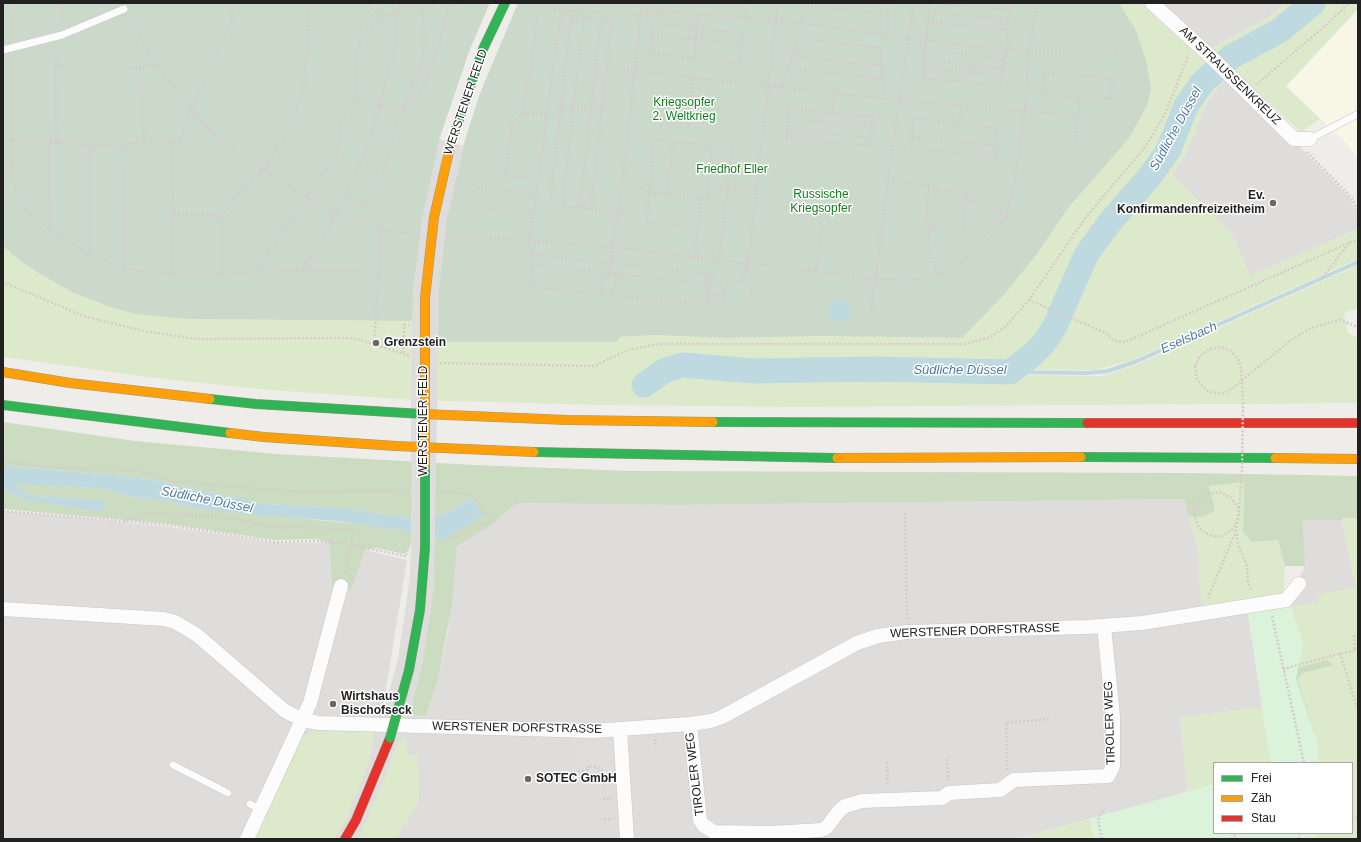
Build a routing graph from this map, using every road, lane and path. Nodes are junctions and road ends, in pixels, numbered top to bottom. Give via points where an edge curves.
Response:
1 (14, 3) edge
2 (62, 3) edge
3 (231, 3) edge
4 (310, 3) edge
5 (365, 3) edge
6 (380, 3) edge
7 (401, 3) edge
8 (422, 3) edge
9 (437, 3) edge
10 (457, 3) edge
11 (505, 3) edge
12 (642, 3) edge
13 (661, 3) edge
14 (747, 3) edge
15 (778, 3) edge
16 (888, 3) edge
17 (914, 3) edge
18 (932, 3) edge
19 (1010, 3) edge
20 (1037, 3) edge
21 (1152, 3) edge
22 (1349, 3) edge
23 (449, 5) junction
24 (803, 5) edge
25 (124, 9) joint
26 (561, 10) junction
27 (1009, 10) junction
28 (398, 11) junction
29 (421, 11) junction
30 (660, 11) junction
31 (929, 12) junction
32 (641, 14) junction
33 (698, 14) junction
34 (888, 14) junction
35 (381, 17) junction
36 (584, 17) junction
37 (745, 18) junction
38 (601, 19) junction
39 (777, 20) junction
40 (1008, 20) junction
41 (928, 22) junction
42 (801, 24) junction
43 (697, 28) junction
44 (1007, 30) junction
45 (653, 34) junction
46 (62, 35) junction
47 (888, 36) junction
48 (909, 38) junction
49 (696, 40) junction
50 (926, 41) junction
51 (1194, 42) junction
52 (742, 44) junction
53 (12, 49) junction
54 (1008, 49) junction
55 (3, 50) edge
56 (925, 50) junction
57 (1029, 52) junction
58 (1119, 53) dead end
59 (792, 56) junction
60 (694, 58) junction
61 (1004, 59) junction
62 (924, 60) junction
63 (156, 64) junction
64 (882, 66) junction
65 (55, 67) junction
66 (141, 68) junction
67 (607, 68) junction
68 (924, 68) junction
69 (788, 69) junction
70 (1003, 69) junction
71 (634, 71) junction
72 (1002, 76) junction
73 (693, 77) junction
74 (883, 79) junction
75 (768, 85) junction
76 (781, 87) junction
77 (1247, 92) junction
78 (835, 93) junction
79 (884, 98) junction
80 (1079, 98) junction
81 (358, 100) junction
82 (899, 100) junction
83 (380, 106) junction
84 (561, 106) junction
85 (961, 106) junction
86 (573, 107) junction
87 (404, 108) junction
88 (191, 109) junction
89 (591, 109) junction
90 (602, 110) junction
91 (1025, 112) junction
92 (522, 113) junction
93 (833, 113) junction
94 (546, 114) junction
95 (1358, 114) edge
96 (1078, 116) junction
97 (788, 119) junction
98 (959, 123) junction
99 (872, 126) junction
100 (688, 129) dead end
101 (787, 130) junction
102 (912, 137) junction
103 (871, 138) junction
104 (1294, 139) junction
105 (1310, 139) joint
106 (12, 141) junction
107 (144, 141) junction
108 (673, 141) junction
109 (49, 142) junction
110 (56, 142) junction
111 (172, 143) junction
112 (733, 143) dead end
113 (122, 144) junction
114 (90, 146) junction
115 (996, 146) junction
116 (1074, 150) dead end
117 (3, 168) edge
118 (12, 169) junction
119 (263, 170) junction
120 (623, 177) junction
121 (538, 179) junction
122 (888, 179) junction
123 (709, 186) junction
124 (477, 188) dead end
125 (728, 188) junction
126 (929, 189) junction
127 (757, 191) junction
128 (649, 192) junction
129 (536, 194) junction
130 (667, 194) junction
131 (308, 198) junction
132 (701, 198) junction
133 (345, 199) junction
134 (966, 199) junction
135 (562, 206) junction
136 (476, 208) dead end
137 (580, 208) junction
138 (591, 209) junction
139 (619, 212) junction
140 (1358, 212) edge
141 (335, 214) junction
142 (534, 214) junction
143 (173, 215) junction
144 (1007, 215) junction
145 (222, 216) junction
146 (821, 225) dead end
147 (930, 226) junction
148 (699, 228) junction
149 (380, 229) junction
150 (50, 230) junction
151 (420, 235) dead end
152 (443, 236) dead end
153 (1358, 239) edge
154 (528, 240) junction
155 (1351, 242) junction
156 (612, 247) junction
157 (533, 254) junction
158 (89, 255) junction
159 (695, 257) junction
160 (719, 259) junction
161 (612, 263) junction
162 (748, 264) junction
163 (532, 265) junction
164 (124, 269) junction
165 (816, 270) junction
166 (302, 271) junction
167 (255, 272) junction
168 (603, 272) junction
169 (379, 273) junction
170 (610, 273) junction
171 (172, 274) junction
172 (616, 274) junction
173 (223, 275) junction
174 (937, 275) junction
175 (1323, 277) dead end
176 (875, 279) junction
177 (741, 281) junction
178 (3, 282) edge
179 (710, 284) junction
180 (601, 294) junction
181 (725, 294) junction
182 (613, 295) junction
183 (709, 296) junction
184 (1029, 300) junction
185 (871, 310) dead end
186 (1358, 327) edge
187 (404, 340) dead end
188 (374, 344) junction
189 (403, 353) junction
190 (415, 358) dead end
191 (438, 363) dead end
192 (3, 372) edge
193 (3, 405) edge
194 (1358, 423) edge
195 (1358, 459) edge
196 (3, 462) edge
197 (417, 491) dead end
198 (438, 491) dead end
199 (3, 510) edge
200 (905, 512) dead end
201 (123, 522) junction
202 (1236, 531) junction
203 (436, 544) dead end
204 (351, 546) junction
205 (411, 551) dead end
206 (1299, 584) dead end
207 (341, 586) joint
208 (1264, 604) junction
209 (3, 609) edge
210 (1206, 614) junction
211 (1104, 626) junction
212 (907, 632) junction
213 (1354, 635) dead end
214 (1356, 649) edge
215 (1340, 653) junction
216 (1282, 669) junction
217 (1358, 711) edge
218 (1049, 718) dead end
219 (303, 720) junction
220 (690, 724) junction
221 (620, 729) junction
222 (947, 760) dead end
223 (887, 762) dead end
224 (1304, 762) edge
225 (173, 764) dead end
226 (578, 771) dead end
227 (612, 783) dead end
228 (1007, 784) junction
229 (228, 793) dead end
230 (948, 793) junction
231 (613, 798) dead end
232 (603, 799) dead end
233 (888, 799) junction
234 (1105, 809) dead end
235 (604, 819) dead end
236 (614, 819) dead end
237 (771, 836) edge
238 (247, 839) edge
239 (345, 839) edge
240 (627, 839) edge
241 (1102, 839) edge

1 - 53 path
2 - 46 path
3 - 88 path via 233,17
4 - 119 path via 304,87 291,126
5 - 35 path
6 - 35 path
7 - 28 path
8 - 29 path
9 - 23 path
9 - 29 path
10 - 23 path via 456,6
11 - 239 main road, WERSTENER FELD, bridge via 483,49 451,143 434,217 426,298 425,548 420,610 409,670 390,738 356,820
12 - 32 path
13 - 30 path
14 - 37 path
15 - 39 path
16 - 34 path
17 - 48 path
18 - 27 path
18 - 31 path
19 - 27 path
20 - 57 path
21 - 51 street, AM STRAUSSENKREUZ
22 - 77 path
23 - 87 path via 429,76 419,98
24 - 34 path
24 - 42 path
25 - 46 lane
25 - 63 path
26 - 32 path
26 - 92 path via 539,6
26 - 94 path
27 - 40 path
28 - 29 path
28 - 35 path
28 - 83 path via 394,52
29 - 87 path via 425,32 421,68
30 - 32 path
30 - 33 path
31 - 40 path
31 - 41 path
32 - 71 path
33 - 37 path
33 - 43 path
34 - 47 path
35 - 81 path via 360,41 354,66
36 - 38 path
36 - 84 path via 571,16
36 - 86 path
37 - 39 path
38 - 67 path via 612,20
38 - 89 path
39 - 42 path
39 - 75 path
40 - 44 path
41 - 44 path
41 - 50 path
42 - 47 path
43 - 45 path via 654,23
43 - 49 path
43 - 52 path via 743,33
44 - 54 path
45 - 49 path
45 - 60 path via 650,53
46 - 53 lane
46 - 65 path
47 - 48 path
48 - 50 path
48 - 82 path
49 - 52 path
49 - 60 path
50 - 54 path
50 - 56 path
51 - 77 street, AM STRAUSSENKREUZ
51 - 184 path via 1166,112 1154,134 1086,217
52 - 60 path via 740,63
53 - 55 lane
53 - 106 path
54 - 57 path
54 - 61 path
56 - 61 path
56 - 62 path
57 - 58 path
57 - 91 path
59 - 64 path
59 - 64 path via 799,39 881,48
59 - 69 path
61 - 70 path
62 - 68 path
62 - 70 path
63 - 66 path
63 - 88 path
64 - 74 path
65 - 66 path
65 - 110 path
66 - 107 path
67 - 71 path
67 - 90 path
68 - 72 path
68 - 72 path via 922,78 1001,86
69 - 74 path
69 - 76 path
70 - 72 path
71 - 73 path
71 - 120 path
73 - 75 path
73 - 100 path
74 - 79 path
75 - 76 path
75 - 127 path
76 - 78 path
77 - 104 street, AM STRAUSSENKREUZ
78 - 79 path
78 - 93 path
79 - 82 path
80 - 80 path via 1111,100 1112,78 1043,73 1042,95
80 - 96 path
81 - 83 path
81 - 131 path via 348,108 342,124 337,154
82 - 85 path
82 - 122 path
83 - 87 path
83 - 133 path via 370,140
84 - 86 path
84 - 135 path via 550,204
85 - 91 path
85 - 98 path
86 - 89 path
86 - 135 path
87 - 133 path via 398,117 385,169 364,206
88 - 111 path via 179,142
88 - 119 path via 214,134
89 - 90 path
89 - 137 path
90 - 138 path
91 - 96 path
91 - 144 path via 1016,176
92 - 94 path
92 - 121 path via 512,123 505,176
93 - 97 path via 789,109
93 - 99 path via 873,117
94 - 121 path
95 - 105 lane
96 - 116 path
97 - 99 path
97 - 101 path
98 - 102 path via 914,118
98 - 115 path via 998,128
99 - 103 path
101 - 103 path
101 - 103 path via 786,138 855,145 870,146
102 - 115 path
102 - 115 path via 911,148 995,158
104 - 105 street
104 - 140 path via 1352,198
106 - 109 path
106 - 118 path
107 - 111 path
107 - 113 path
108 - 123 path via 712,145
108 - 128 path via 654,140
108 - 130 path
109 - 110 path
109 - 150 path
110 - 114 path
111 - 143 path
112 - 125 path
113 - 114 path
113 - 164 path
114 - 158 path
117 - 118 path
118 - 150 path via 15,191 25,209
119 - 131 path
119 - 145 path via 241,190
120 - 128 path
120 - 139 path
121 - 129 path
122 - 126 path via 928,186
122 - 176 path
123 - 125 path
123 - 132 path via 707,198
124 - 129 path
125 - 127 path
125 - 160 path
126 - 134 path via 966,193
126 - 147 path via 925,225
127 - 162 path
128 - 130 path
128 - 148 path via 647,222
129 - 142 path
130 - 132 path
131 - 141 path
131 - 167 path
132 - 148 path
133 - 141 path
134 - 144 path
134 - 147 path via 965,228
135 - 137 path
136 - 142 path
137 - 138 path
138 - 139 path
139 - 156 path
141 - 149 path
141 - 166 path via 322,241
142 - 154 path
143 - 145 path
143 - 171 path
144 - 174 path via 974,254
145 - 173 path
146 - 165 path
147 - 174 path via 928,247
148 - 159 path
149 - 151 path
149 - 169 path
150 - 158 path
152 - 154 path
153 - 155 path
154 - 156 path
154 - 157 path
155 - 175 path
155 - 184 path via 1125,342 1114,341 1106,333
156 - 159 path
156 - 161 path
157 - 161 path
157 - 163 path
158 - 164 path
159 - 160 path
160 - 162 path
161 - 170 path
161 - 179 path via 712,275
162 - 165 path
162 - 177 path
163 - 168 path
163 - 180 path via 530,287
164 - 171 path
165 - 176 path
166 - 167 path
166 - 169 path via 341,270
167 - 173 path
168 - 170 path
168 - 180 path
169 - 188 path
170 - 172 path
171 - 173 path
172 - 179 path
172 - 182 path
174 - 176 path via 911,280
176 - 185 path
177 - 181 path via 730,285
177 - 181 path via 751,290 749,304 744,308 731,307 725,299
178 - 188 path via 86,317 144,331 197,339 346,338
179 - 183 path
180 - 182 path
181 - 183 path
182 - 183 path via 707,305
184 - 191 path via 998,333 977,342 964,344 679,344 639,347 594,366
186 - 202 path, bridge via 1340,320 1311,328 1291,340 1233,388 1225,393 1215,394 1206,390 1197,379 1195,366 1200,356 1209,349 1220,348 1231,351 1240,363 1243,403 1242,474 1238,520 1233,529 1221,536 1212,536 1198,526 1194,512 1198,502 1211,493 1220,492 1228,495 1235,502 1239,510
187 - 189 path
188 - 189 path
189 - 190 path
192 - 194 main road via 70,383 256,404 567,420 820,423
193 - 195 main road via 264,436 396,446 496,450 826,458
196 - 197 path via 61,468 135,470 172,481 297,492
198 - 203 path via 472,494 491,520 446,542
199 - 201 path
200 - 212 path
201 - 204 path via 171,525 274,542 317,541
201 - 204 path via 142,514 163,514 224,517 274,527 350,529 353,532
202 - 208 path via 1247,566 1250,589
202 - 210 path via 1204,606
204 - 205 path via 406,556
204 - 207 path
206 - 208 street, WERSTENER DORFSTRASSE via 1286,600
207 - 219 street via 310,703
208 - 210 street, WERSTENER DORFSTRASSE
208 - 216 path
209 - 219 street, WERSTENER DORFSTRASSE via 164,619 175,622 197,635 285,711
210 - 211 street, WERSTENER DORFSTRASSE
211 - 212 street, WERSTENER DORFSTRASSE
211 - 228 street, TIROLER WEG via 1113,717 1113,766 1110,774 1104,777 1014,780
212 - 220 street, WERSTENER DORFSTRASSE via 878,636 857,643 722,717
213 - 214 path
214 - 215 path
215 - 216 path
215 - 217 path
216 - 224 path
218 - 228 path via 1006,723
219 - 221 street, WERSTENER DORFSTRASSE via 319,723 573,731
219 - 238 street via 255,807
220 - 221 street, WERSTENER DORFSTRASSE
220 - 237 street, TIROLER WEG via 698,813 702,825 714,832
221 - 240 street
222 - 230 path
223 - 233 path
225 - 229 lane
226 - 227 path via 588,770 588,766 593,766 602,770 603,784
228 - 230 street, TIROLER WEG via 1000,790
230 - 233 street, TIROLER WEG via 942,798
231 - 232 path
233 - 237 street, TIROLER WEG via 862,801 845,806 826,828 821,830
234 - 241 path via 1098,821
235 - 236 path

